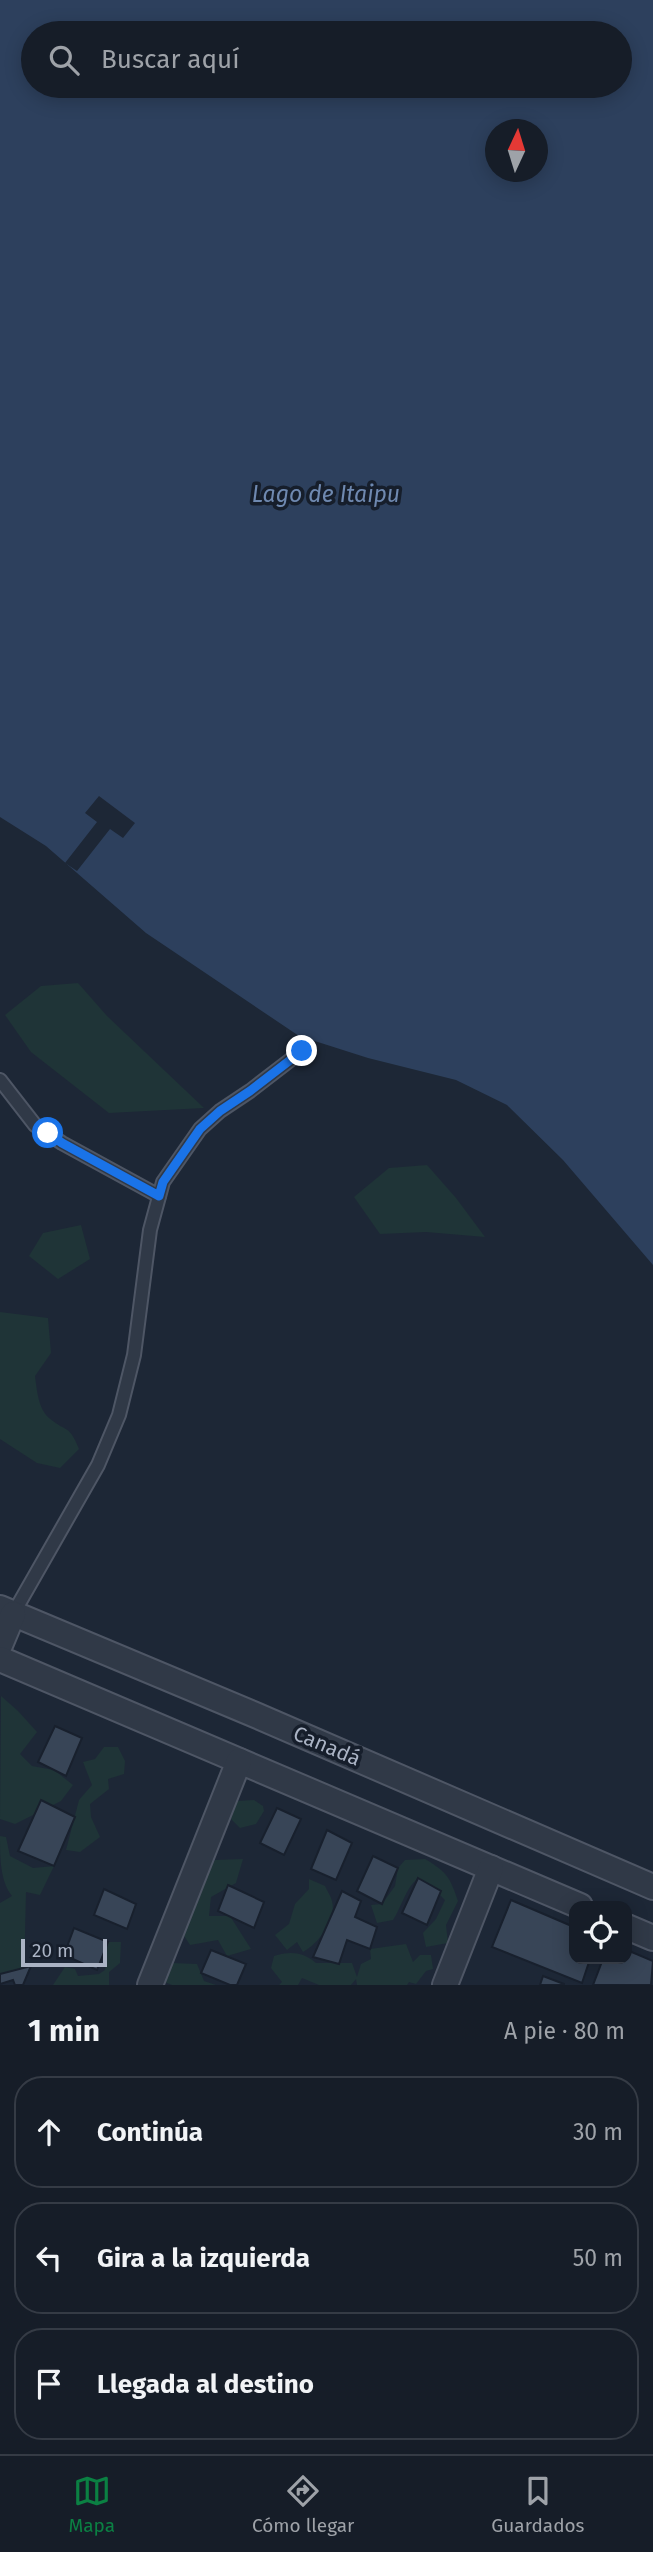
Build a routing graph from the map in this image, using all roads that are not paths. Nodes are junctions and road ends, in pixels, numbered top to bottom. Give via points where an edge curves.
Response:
1 (302, 1051) dead end
2 (0, 1080) edge
3 (159, 1196) junction
4 (7, 1611) edge
5 (0, 1645) edge
6 (0, 1659) edge
7 (239, 1761) junction
8 (491, 1868) junction
9 (653, 1887) edge
10 (569, 1901) edge
11 (632, 1929) edge
12 (653, 1938) edge
13 (150, 1985) edge
14 (445, 1985) edge

1 - 3 lane via 200,1129 163,1182
2 - 3 lane via 35,1125
3 - 4 lane via 145,1262 134,1355 119,1415 98,1465
4 - 5 street
4 - 9 street, Canadá
6 - 7 street
7 - 8 street
7 - 13 street
8 - 10 street
8 - 14 street
11 - 12 street

